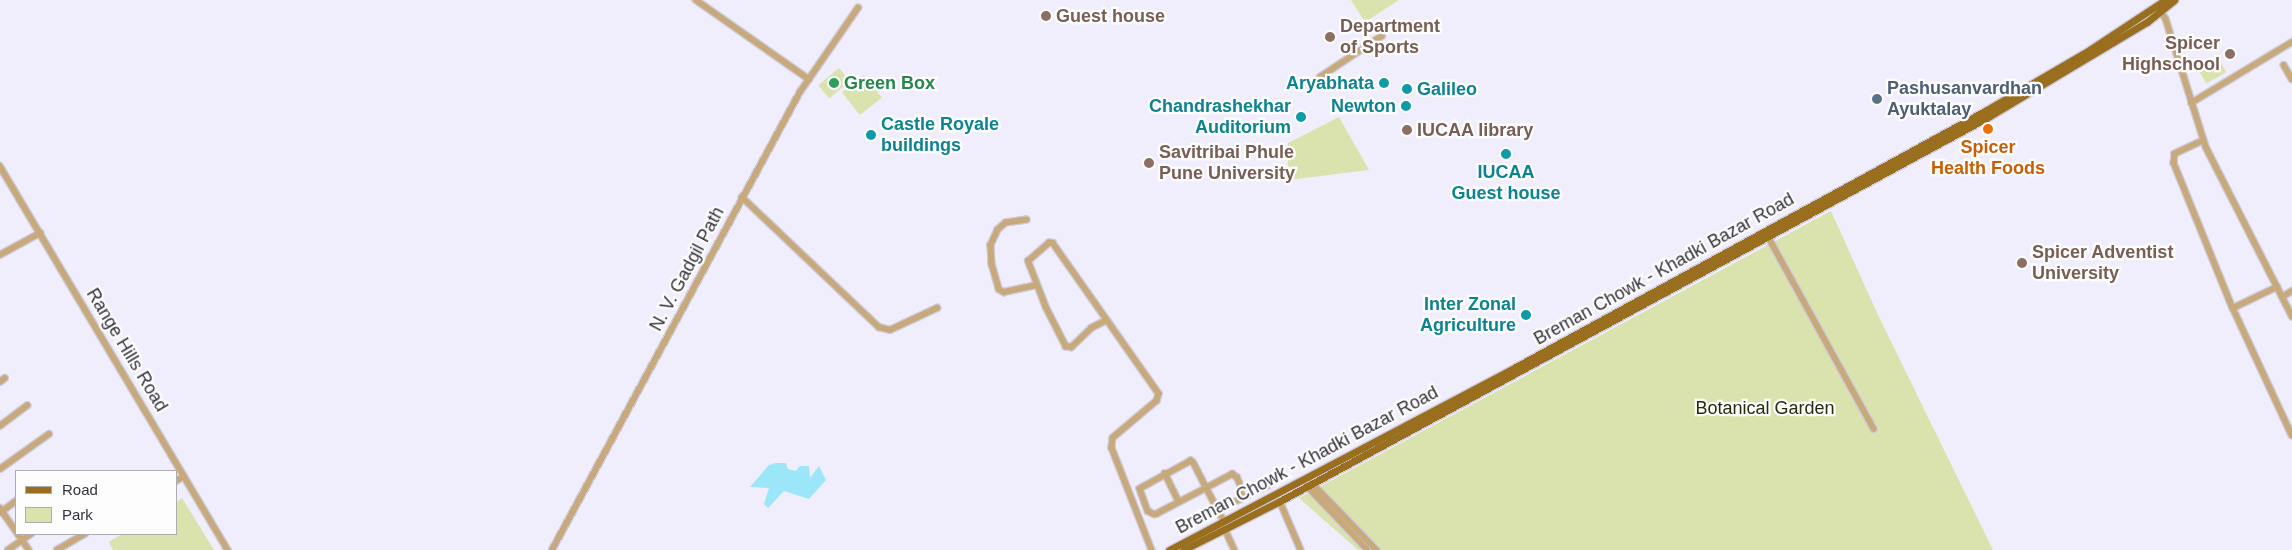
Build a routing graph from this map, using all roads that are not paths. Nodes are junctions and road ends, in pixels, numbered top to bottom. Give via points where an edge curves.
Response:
1 (696, 0) edge
2 (2164, 0) edge
3 (2174, 0) edge
4 (858, 8) dead end
5 (2160, 9) junction
6 (1382, 36) dead end
7 (2292, 42) edge
8 (2284, 65) dead end
9 (1320, 77) dead end
10 (809, 78) junction
11 (2292, 79) edge
12 (2191, 103) junction
13 (2203, 141) junction
14 (0, 167) edge
15 (742, 197) junction
16 (1027, 220) dead end
17 (40, 233) junction
18 (1768, 236) junction
19 (0, 255) edge
20 (1036, 285) junction
21 (2277, 286) junction
22 (2292, 292) edge
23 (2282, 297) junction
24 (937, 308) dead end
25 (2233, 308) junction
26 (2292, 316) edge
27 (1106, 321) junction
28 (1515, 370) junction
29 (28, 406) dead end
30 (0, 426) edge
31 (1874, 429) dead end
32 (49, 434) dead end
33 (2292, 435) edge
34 (0, 469) edge
35 (1165, 473) junction
36 (184, 476) junction
37 (178, 480) edge
38 (1271, 484) dead end
39 (1310, 485) junction
40 (1206, 488) junction
41 (1245, 495) junction
42 (1278, 498) junction
43 (15, 502) edge
44 (1179, 502) junction
45 (1330, 505) junction
46 (1218, 509) junction
47 (1, 511) edge
48 (1187, 525) dead end
49 (1224, 525) junction
50 (15, 529) edge
51 (19, 535) edge
52 (30, 535) edge
53 (83, 535) edge
54 (22, 540) junction
55 (8, 550) edge
56 (29, 550) edge
57 (57, 550) edge
58 (228, 550) edge
59 (552, 550) edge
60 (1152, 550) edge
61 (1169, 550) edge
62 (1183, 550) edge
63 (1235, 550) edge
64 (1301, 550) edge
65 (1368, 550) edge
66 (1377, 550) edge

1 - 10 street
2 - 5 main road, Breman Chowk - Khadki Bazar Road
3 - 5 main road, Breman Chowk - Khadki Bazar Road
4 - 10 street, N. V. Gadgil Path
5 - 12 street
5 - 18 main road, Breman Chowk - Khadki Bazar Road via 1988,117
5 - 28 main road, Breman Chowk - Khadki Bazar Road via 1985,111
6 - 9 street
7 - 12 street
8 - 11 street
10 - 15 street, N. V. Gadgil Path
12 - 13 street
13 - 21 street
13 - 25 street via 2175,154 2174,163
14 - 17 street, Range Hills Road
15 - 24 street via 879,327 890,330
15 - 59 street, N. V. Gadgil Path
16 - 20 street via 1006,223 998,230 990,245 992,264 999,289 1004,292
17 - 19 street
17 - 36 street, Range Hills Road
18 - 28 main road, Breman Chowk - Khadki Bazar Road
18 - 31 street
20 - 27 street via 1067,348
20 - 27 street via 1027,263 1052,242
21 - 23 street
21 - 25 street
22 - 23 street
23 - 26 street
25 - 33 street
27 - 60 street via 1159,396 1113,438 1112,448
28 - 39 main road, Breman Chowk - Khadki Bazar Road
28 - 42 main road, Breman Chowk - Khadki Bazar Road
29 - 30 street
32 - 34 street
35 - 40 street via 1191,461
35 - 44 street
35 - 44 street via 1140,488 1148,511 1156,514
36 - 37 street
36 - 58 street, Range Hills Road
38 - 41 street
39 - 42 main road, Breman Chowk - Khadki Bazar Road
39 - 45 street
40 - 41 street via 1234,474
40 - 44 street
40 - 46 street
41 - 46 street
42 - 49 main road, Breman Chowk - Khadki Bazar Road
42 - 64 street
43 - 47 street
45 - 65 street
45 - 66 street
46 - 48 street
46 - 49 street
47 - 50 street
49 - 61 main road, Breman Chowk - Khadki Bazar Road
49 - 62 main road, Breman Chowk - Khadki Bazar Road
49 - 63 street
51 - 54 street
52 - 54 street
53 - 57 street
54 - 55 street
54 - 56 street

